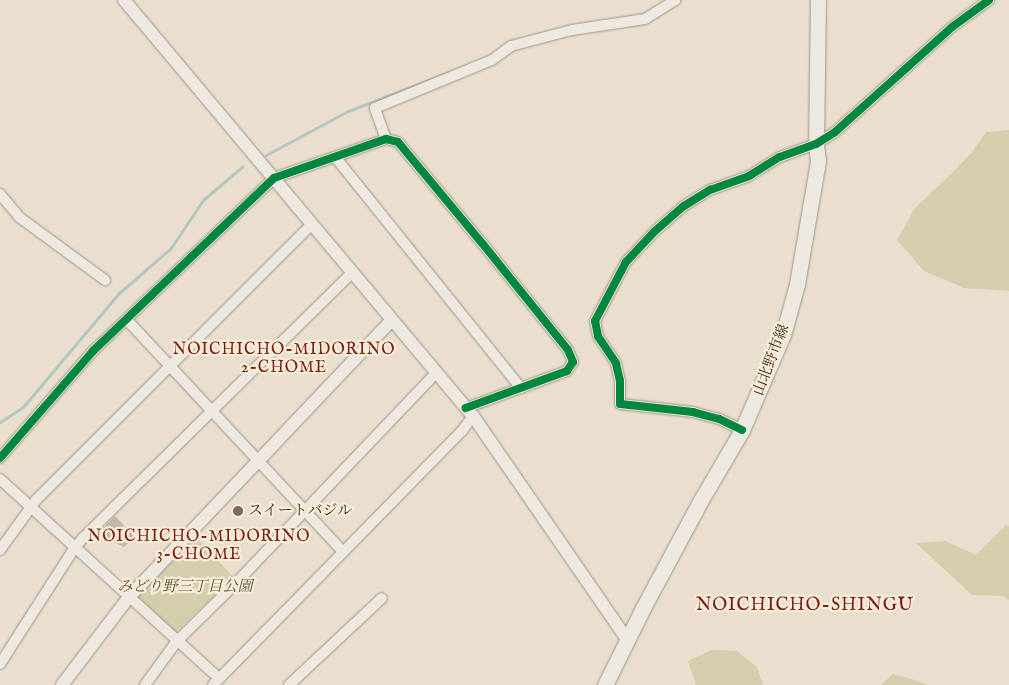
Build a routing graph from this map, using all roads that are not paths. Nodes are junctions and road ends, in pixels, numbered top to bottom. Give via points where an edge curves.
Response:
1 (124, 0) edge
2 (676, 0) edge
3 (818, 0) edge
4 (989, 0) edge
5 (386, 139) junction
6 (816, 144) junction
7 (336, 158) junction
8 (274, 178) junction
9 (0, 194) edge
10 (312, 224) junction
11 (352, 272) junction
12 (105, 280) dead end
13 (127, 320) junction
14 (391, 321) junction
15 (170, 366) junction
16 (436, 373) junction
17 (521, 388) junction
18 (211, 410) junction
19 (470, 412) junction
20 (742, 430) junction
21 (0, 458) edge
22 (257, 460) junction
23 (0, 479) edge
24 (30, 507) junction
25 (304, 509) junction
26 (75, 547) junction
27 (0, 550) edge
28 (343, 552) junction
29 (129, 597) junction
30 (382, 598) dead end
31 (627, 639) junction
32 (177, 640) junction
33 (0, 664) edge
34 (216, 682) edge
35 (62, 685) edge
36 (145, 685) edge
37 (289, 685) edge
38 (605, 685) edge

1 - 8 street
2 - 5 street via 646,20 572,30 511,46 492,60 376,108
3 - 6 main road, 山北野市線
4 - 6 street via 952,27 835,132
5 - 7 street
5 - 17 street via 398,142 568,350 573,362 567,371
6 - 20 main road, 山北野市線 via 818,161 797,284 783,335
6 - 20 street via 780,156 765,169 710,190 684,206 626,262 595,321 598,336 616,363 620,404 693,412
7 - 8 street
7 - 17 street
8 - 10 street
8 - 13 street
9 - 12 street via 19,217
10 - 11 street
10 - 15 street
11 - 14 street
11 - 18 street
13 - 15 street
13 - 21 street via 93,352
14 - 16 street
14 - 22 street
15 - 18 street
15 - 24 street
16 - 19 street
16 - 25 street
17 - 19 street
18 - 22 street
18 - 26 street
19 - 28 street via 462,432
19 - 31 street
20 - 31 main road, 山北野市線
22 - 25 street
22 - 29 street
23 - 24 street
24 - 26 street
24 - 27 street
25 - 28 street
25 - 32 street via 236,583
26 - 29 street
26 - 33 street
28 - 34 street
29 - 32 street
29 - 35 street
30 - 37 street
31 - 38 main road, 山北野市線
32 - 34 street
32 - 36 street

